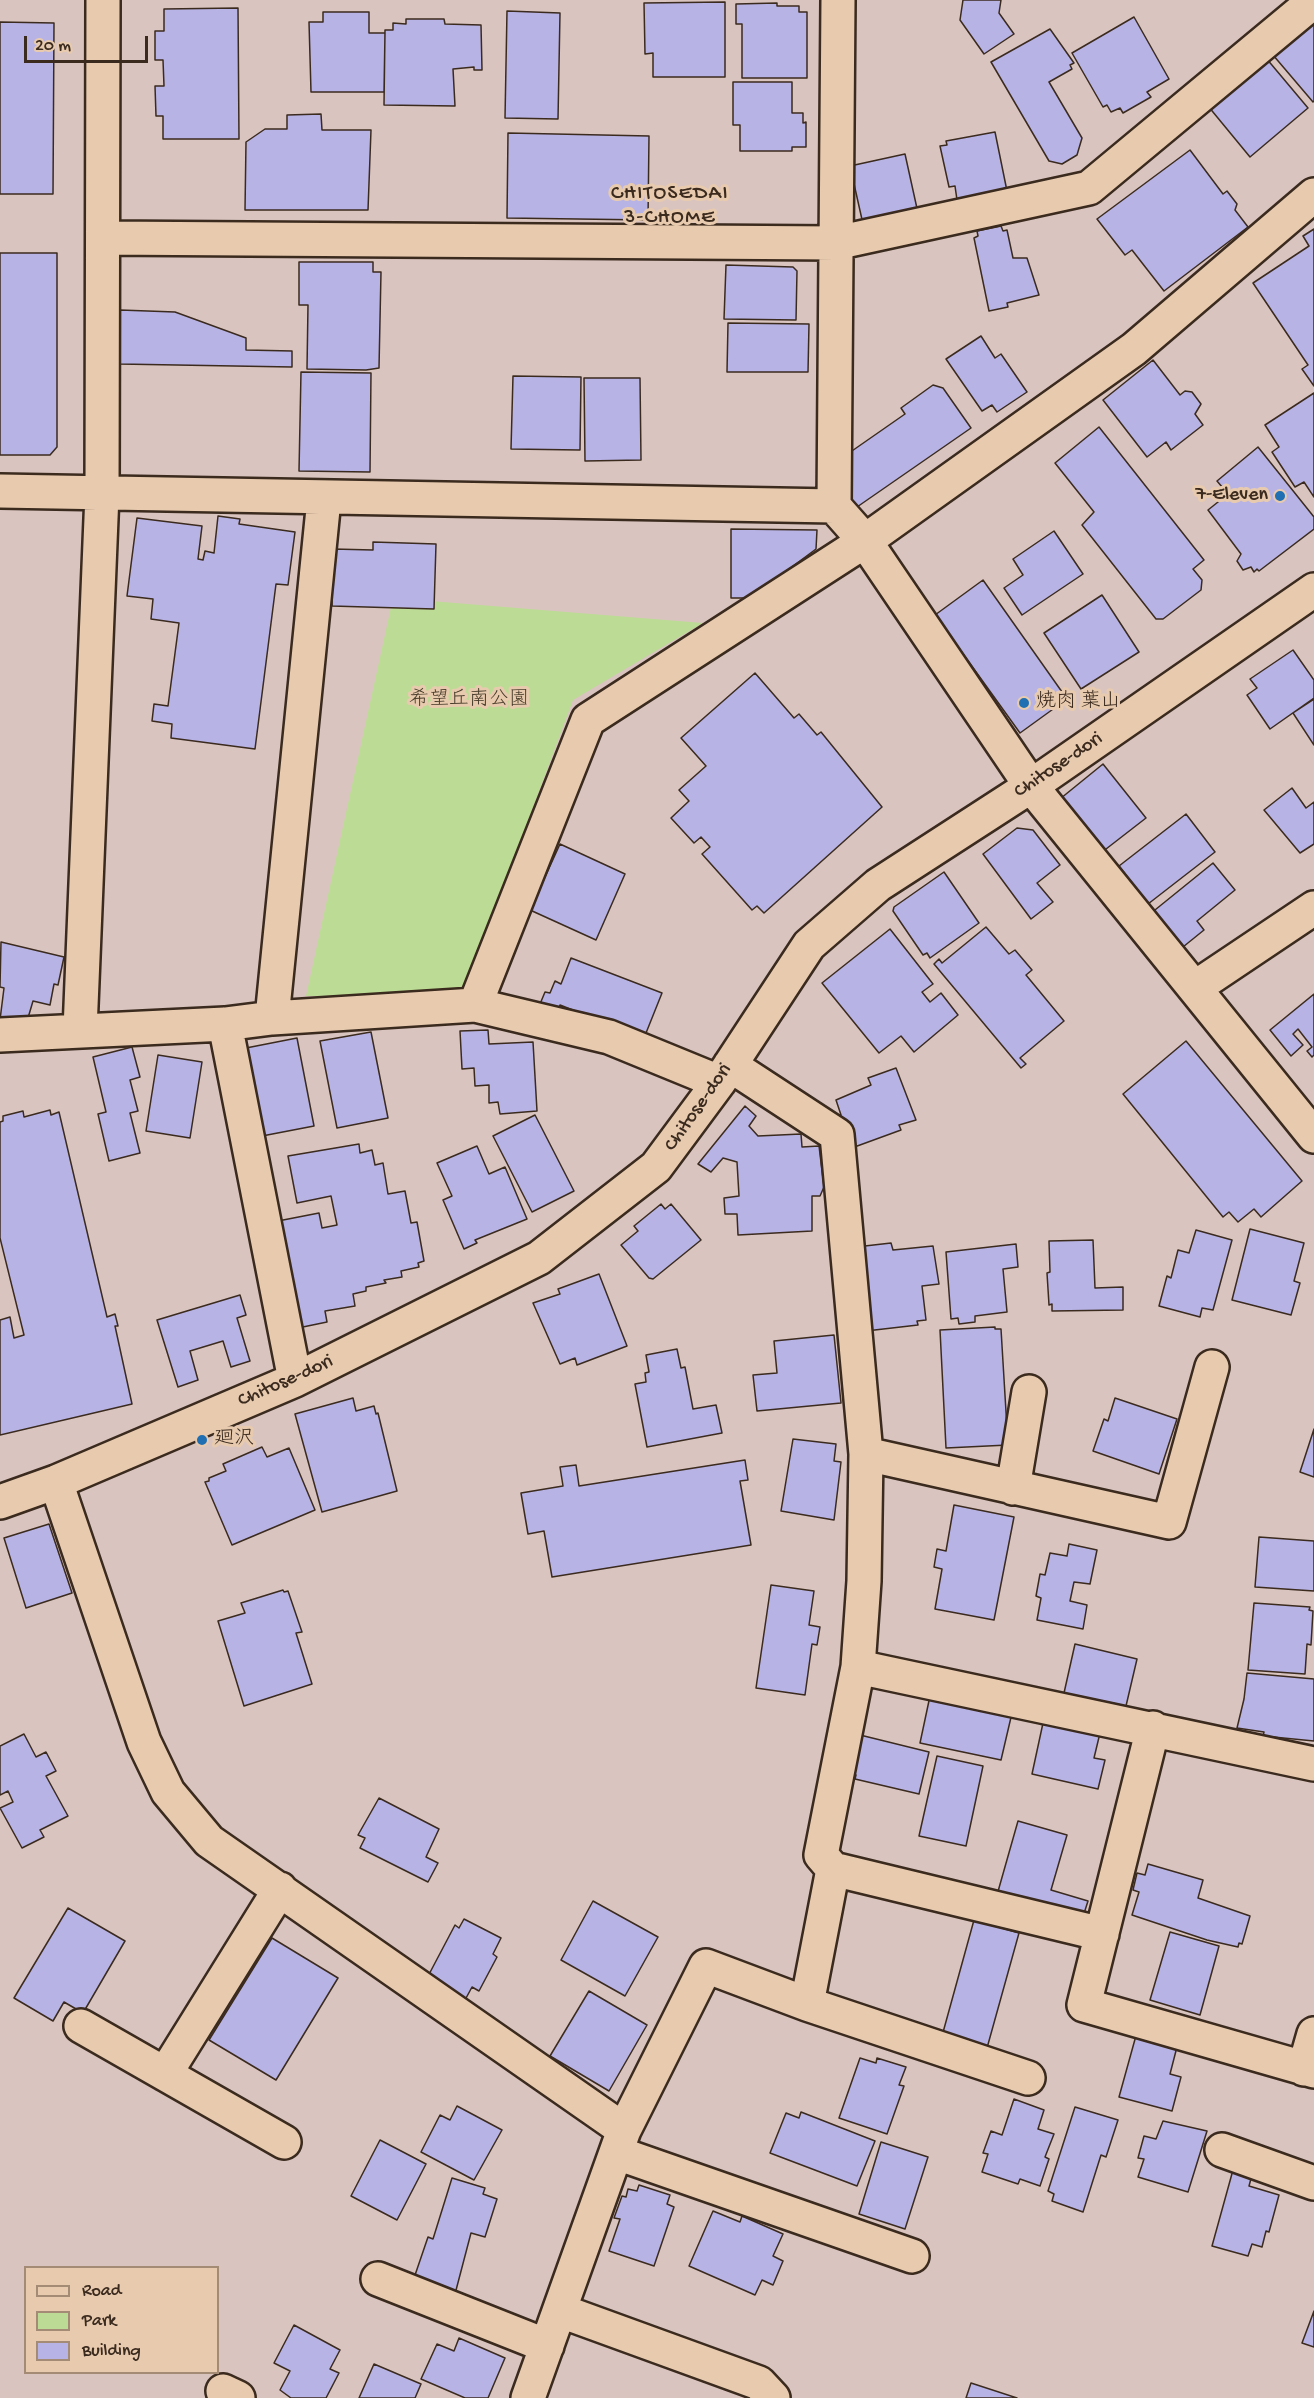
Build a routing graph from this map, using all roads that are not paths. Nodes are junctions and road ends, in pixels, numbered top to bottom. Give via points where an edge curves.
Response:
1 (103, 0) edge
2 (838, 0) edge
3 (1314, 1) edge
4 (1314, 195) edge
5 (103, 238) junction
6 (836, 243) junction
7 (0, 491) edge
8 (102, 494) junction
9 (324, 498) junction
10 (834, 506) junction
11 (865, 541) junction
12 (1314, 591) edge
13 (1031, 786) junction
14 (1314, 908) edge
15 (1196, 987) junction
16 (475, 1005) junction
17 (272, 1018) junction
18 (225, 1024) junction
19 (80, 1030) junction
20 (0, 1035) edge
21 (724, 1073) junction
22 (1314, 1136) edge
23 (1212, 1367) dead end
24 (295, 1380) junction
25 (1029, 1392) dead end
26 (866, 1454) junction
27 (56, 1482) junction
28 (1013, 1488) junction
29 (0, 1502) edge
30 (858, 1667) junction
31 (1153, 1728) junction
32 (1314, 1764) edge
33 (833, 1869) junction
34 (280, 1889) junction
35 (1102, 1934) junction
36 (807, 2004) junction
37 (81, 2026) dead end
38 (1314, 2034) edge
39 (1309, 2070) edge
40 (165, 2074) junction
41 (1028, 2078) dead end
42 (284, 2142) dead end
43 (621, 2142) junction
44 (1222, 2150) dead end
45 (1314, 2183) edge
46 (912, 2256) dead end
47 (378, 2279) dead end
48 (561, 2311) junction
49 (547, 2346) junction
50 (528, 2398) edge
51 (773, 2398) edge

1 - 5 street
2 - 6 street
3 - 6 street via 1089,188
4 - 11 street via 1134,349
5 - 6 street
5 - 8 street
6 - 10 street
7 - 8 street
8 - 9 street
8 - 19 street
9 - 10 street
9 - 17 street
10 - 11 street
11 - 13 street
11 - 16 street via 588,720
12 - 13 street, Chitose-dori
13 - 15 street
13 - 21 street, Chitose-dori via 878,885 809,945
14 - 15 street
15 - 22 street
16 - 17 street
16 - 21 street via 609,1036
17 - 18 street
18 - 19 street
18 - 24 street
19 - 20 street
21 - 24 street, Chitose-dori via 656,1167 539,1258
21 - 26 street via 837,1135
23 - 28 street via 1169,1521
24 - 27 street, Chitose-dori
25 - 28 street
26 - 28 street
26 - 30 street
27 - 29 street, Chitose-dori
27 - 34 street via 144,1742 168,1792 209,1840
30 - 31 street
30 - 33 street via 821,1855
31 - 32 street
31 - 35 street
33 - 35 street
33 - 36 street
34 - 40 street
34 - 43 street
35 - 39 street via 1084,2005
36 - 41 street
36 - 43 street via 706,1966
37 - 40 street
38 - 39 street
40 - 42 street
43 - 46 street
43 - 48 street
44 - 45 street
47 - 49 street
48 - 49 street
48 - 51 street via 759,2383
49 - 50 street

